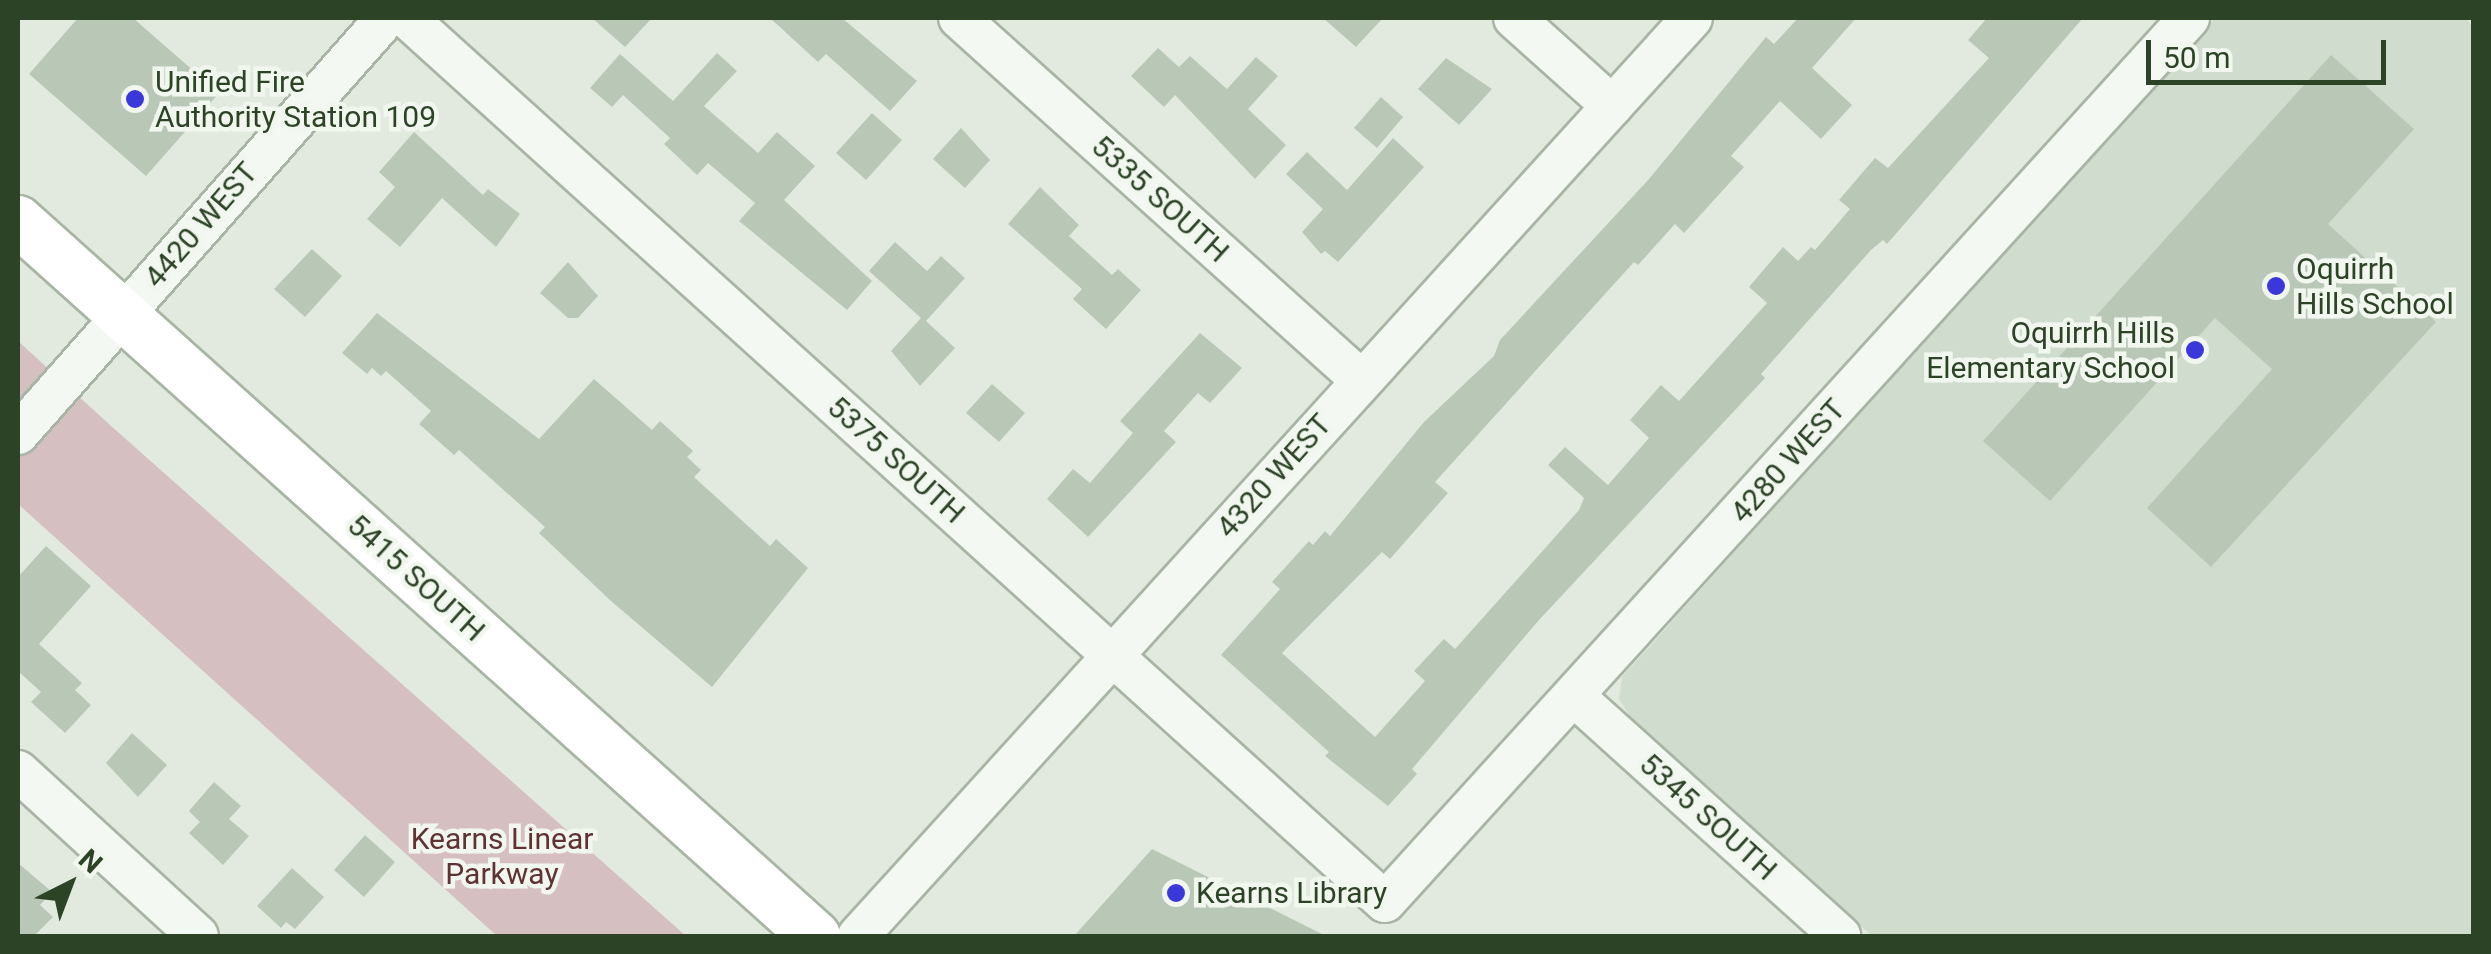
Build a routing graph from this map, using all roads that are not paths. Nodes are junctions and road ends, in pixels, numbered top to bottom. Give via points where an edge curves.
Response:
1 (386, 18) edge
2 (407, 18) edge
3 (959, 18) edge
4 (1514, 18) edge
5 (1692, 18) edge
6 (2189, 18) edge
7 (1612, 106) junction
8 (18, 220) edge
9 (123, 316) junction
10 (1361, 380) junction
11 (18, 434) edge
12 (1112, 656) junction
13 (1576, 697) junction
14 (18, 772) edge
15 (1385, 902) joint
16 (198, 936) edge
17 (815, 936) edge
18 (858, 936) edge
19 (1840, 936) edge

1 - 9 street, 4420 WEST
2 - 12 street, 5375 SOUTH
3 - 10 street, 5335 SOUTH
4 - 7 street
5 - 7 street, 4320 WEST
6 - 13 street, 4280 WEST
7 - 10 street, 4320 WEST
8 - 9 main road, 5415 SOUTH
9 - 11 street, 4420 WEST
9 - 17 main road, 5415 SOUTH
10 - 12 street, 4320 WEST
12 - 15 street, 5375 SOUTH
12 - 18 street, 4320 WEST
13 - 15 street, 4280 WEST
13 - 19 street, 5345 SOUTH
14 - 16 street

